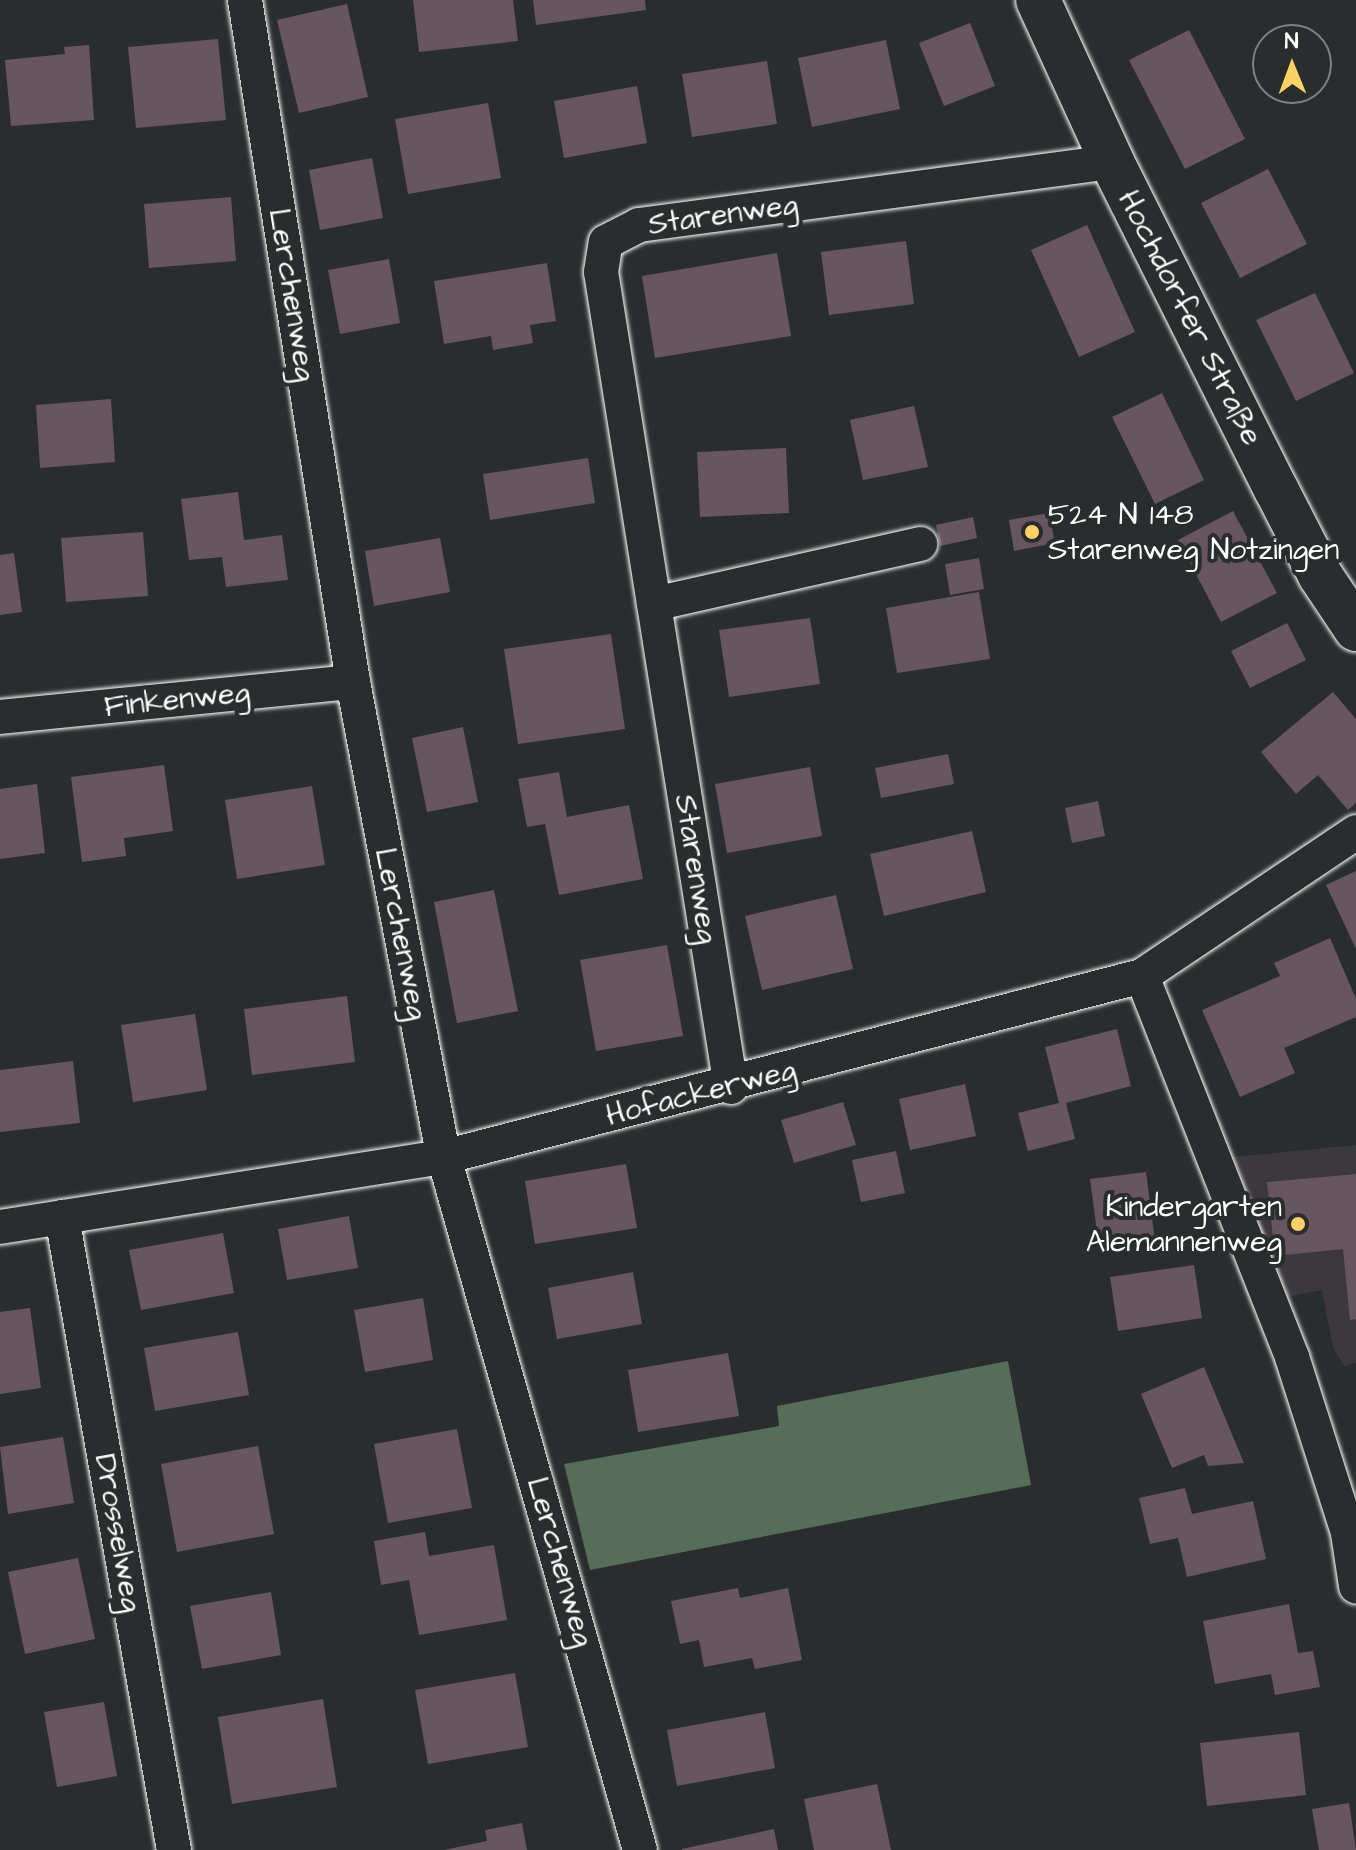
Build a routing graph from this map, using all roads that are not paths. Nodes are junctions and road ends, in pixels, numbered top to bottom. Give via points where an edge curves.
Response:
1 (245, 0) edge
2 (1038, 0) edge
3 (1112, 162) junction
4 (920, 544) dead end
5 (654, 604) junction
6 (1356, 629) edge
7 (353, 682) junction
8 (0, 717) edge
9 (1356, 832) edge
10 (1142, 976) junction
11 (731, 1087) junction
12 (444, 1157) junction
13 (62, 1217) junction
14 (0, 1227) edge
15 (1352, 1534) edge
16 (1356, 1586) edge
17 (174, 1850) edge
18 (640, 1850) edge

1 - 7 street, Lerchenweg
2 - 3 main road, Hochdorfer Straße
3 - 5 street, Starenweg via 639,225 606,242 601,272
3 - 6 main road, Hochdorfer Straße via 1320,575
4 - 5 street
5 - 11 street, Starenweg
7 - 8 street, Finkenweg
7 - 12 street, Lerchenweg
9 - 10 street, Hofackerweg
10 - 11 street, Hofackerweg
10 - 15 street via 1292,1357
11 - 12 street, Hofackerweg
12 - 13 street, Hofackerweg
12 - 18 street, Lerchenweg
13 - 14 street, Hofackerweg
13 - 17 street, Drosselweg
15 - 16 street

